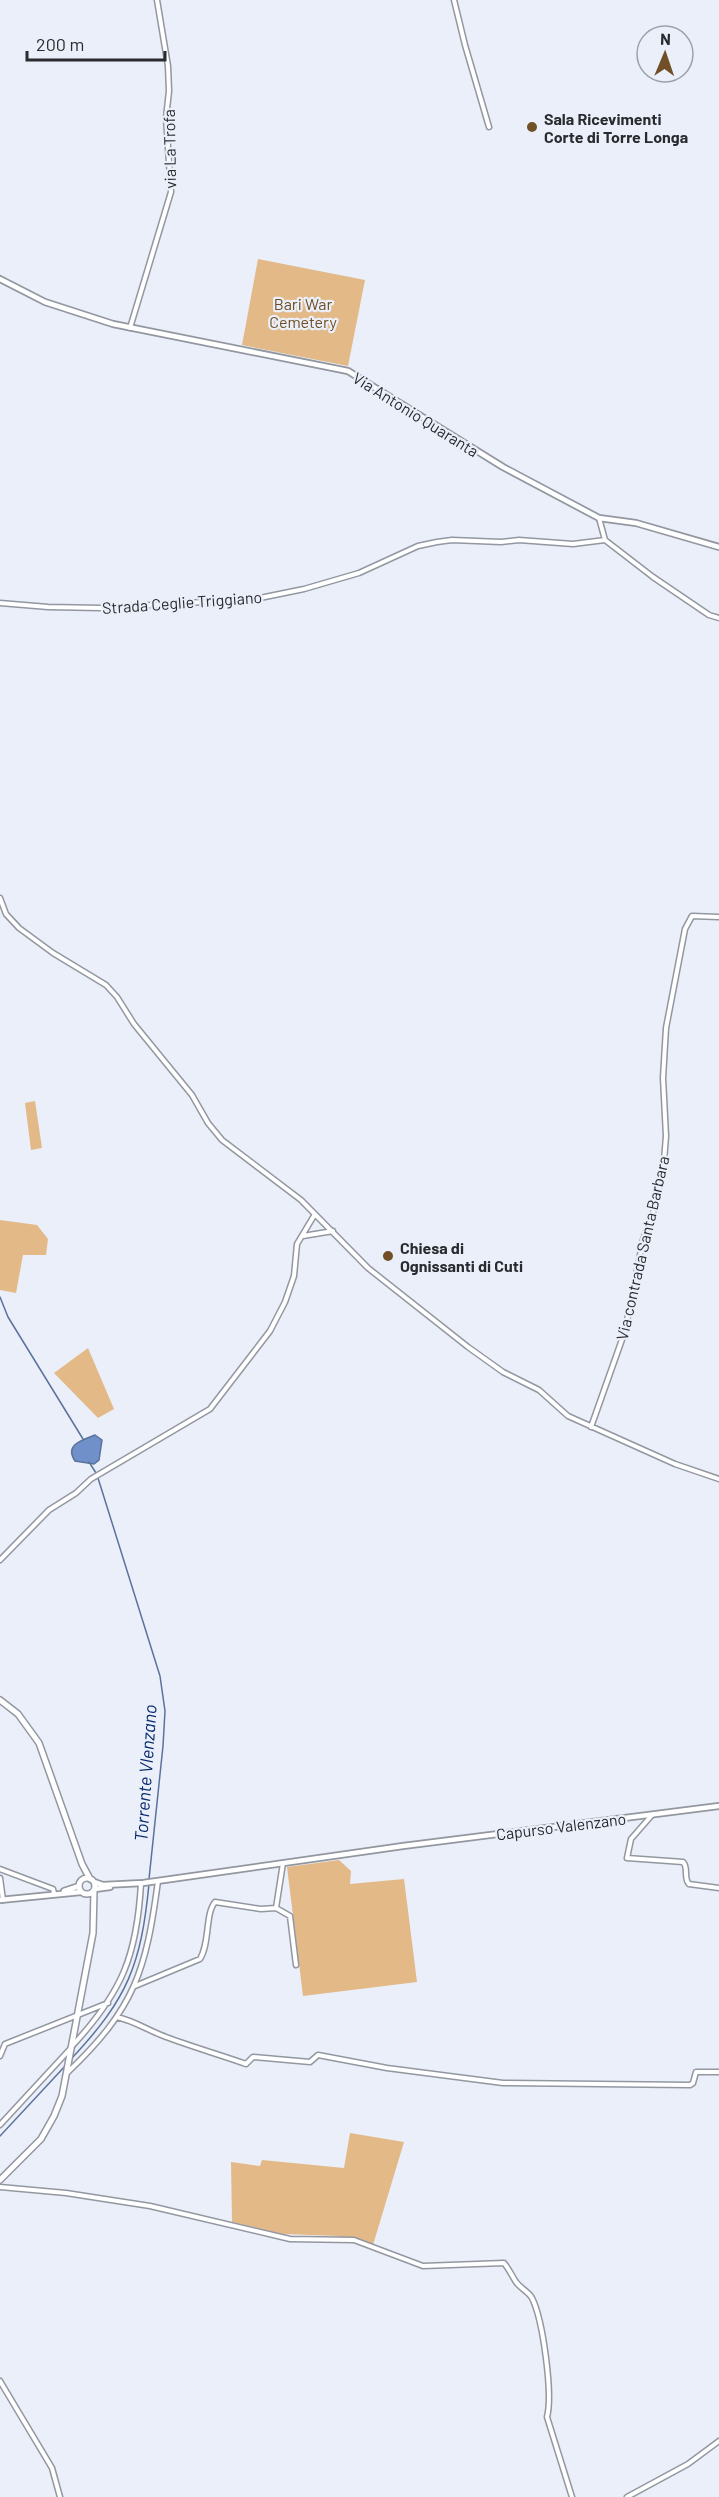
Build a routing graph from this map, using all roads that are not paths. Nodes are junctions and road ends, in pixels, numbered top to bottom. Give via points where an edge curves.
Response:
1 (157, 0) edge
2 (454, 0) edge
3 (489, 127) dead end
4 (0, 279) edge
5 (130, 328) junction
6 (599, 518) junction
7 (605, 540) junction
8 (719, 547) edge
9 (0, 603) edge
10 (719, 618) edge
11 (0, 898) edge
12 (719, 917) edge
13 (315, 1214) junction
14 (333, 1231) junction
15 (302, 1236) junction
16 (591, 1427) junction
17 (719, 1479) edge
18 (0, 1560) edge
19 (0, 1700) edge
20 (719, 1806) edge
21 (652, 1815) junction
22 (283, 1863) junction
23 (82, 1864) junction
24 (0, 1869) edge
25 (0, 1878) edge
26 (92, 1880) junction
27 (157, 1881) junction
28 (142, 1883) junction
29 (119, 1885) junction
30 (82, 1888) junction
31 (719, 1888) edge
32 (94, 1890) junction
33 (55, 1893) junction
34 (2, 1900) edge
35 (94, 1908) junction
36 (276, 1908) junction
37 (296, 1965) dead end
38 (135, 1986) junction
39 (109, 2003) junction
40 (78, 2017) junction
41 (117, 2017) junction
42 (72, 2048) junction
43 (0, 2056) edge
44 (67, 2071) junction
45 (719, 2072) edge
46 (0, 2125) edge
47 (0, 2180) edge
48 (0, 2187) edge
49 (0, 2381) edge
50 (719, 2441) edge
51 (60, 2497) edge
52 (572, 2497) edge
53 (627, 2497) edge

1 - 5 street, via La Trofa via 168,66 166,118 171,192
2 - 3 street
4 - 5 street, Via Antonio Quaranta via 72,312
5 - 6 street, Via Antonio Quaranta via 348,371 494,462
6 - 7 street
6 - 8 street, Via Antonio Quaranta via 636,523
7 - 9 street, Strada Ceglie Triggiano via 573,544 519,540 437,542 418,546 359,573 255,599 101,608
7 - 10 street via 653,577
11 - 13 street via 6,914 19,928 106,985 222,1140 275,1178
12 - 16 street, Via contrada Santa Barbara via 692,916 685,929 666,1028 663,1173 643,1240 625,1331
13 - 14 street
13 - 15 street
14 - 15 street
14 - 16 street via 368,1268 468,1347 539,1390 568,1416
15 - 18 street via 297,1244 294,1276 270,1331 210,1409 92,1479 49,1510
16 - 17 street
19 - 23 main road via 18,1714 39,1743
20 - 21 street, Capurso Valenzano
21 - 22 street, Capurso Valenzano
21 - 31 street via 630,1839 627,1858 683,1862 689,1884
22 - 27 street, Capurso Valenzano
22 - 36 street
23 - 26 main road
23 - 30 main road
24 - 33 street
25 - 34 street
26 - 29 street
26 - 30 main road
26 - 32 main road
27 - 28 street, Capurso Valenzano
27 - 38 street via 150,1937
28 - 29 street, Capurso Valenzano
28 - 39 street via 134,1944
29 - 32 street
30 - 32 main road
30 - 33 street
30 - 35 main road
32 - 35 main road
33 - 34 street
35 - 40 main road
36 - 37 street via 290,1916
36 - 38 street via 214,1902 200,1959
38 - 41 street
39 - 40 street
39 - 42 street
40 - 42 main road
40 - 43 street via 5,2044
41 - 44 street
41 - 45 street via 246,2064 254,2057 310,2062 318,2055 387,2068 528,2085 690,2085 696,2072
42 - 44 main road
42 - 46 street
44 - 47 main road via 62,2096 41,2139
48 - 52 street via 150,2206 290,2239 354,2240 423,2266 504,2263 534,2301 545,2355 551,2405 548,2417
49 - 51 street via 52,2468
50 - 53 street via 688,2464

